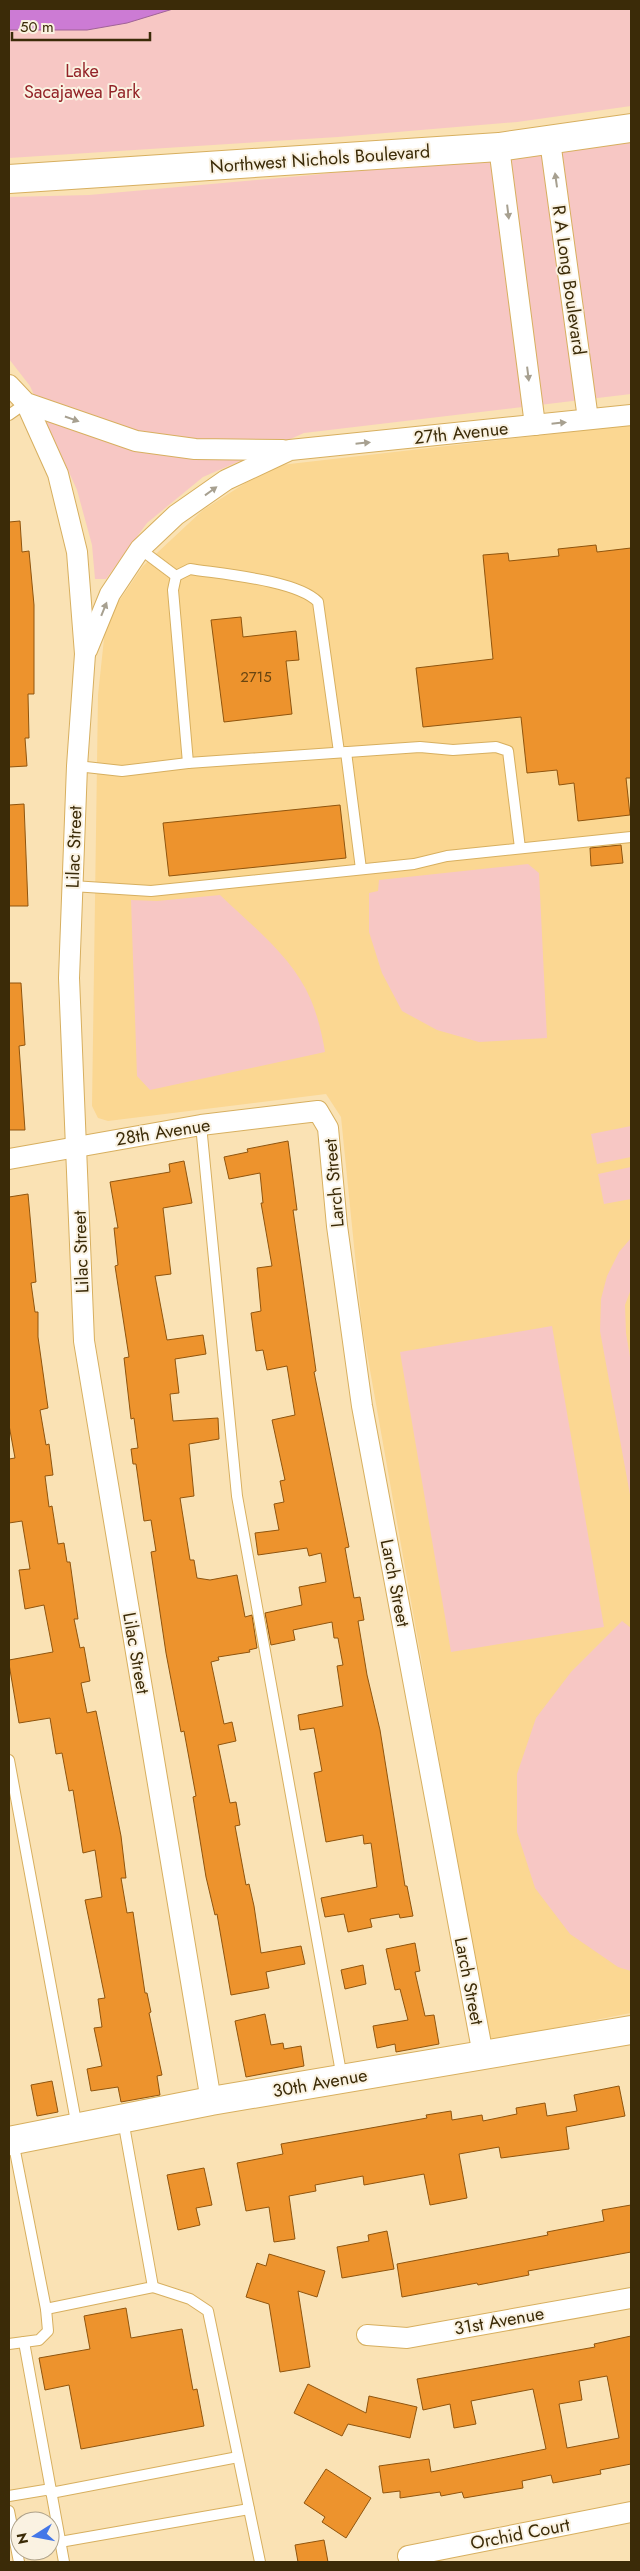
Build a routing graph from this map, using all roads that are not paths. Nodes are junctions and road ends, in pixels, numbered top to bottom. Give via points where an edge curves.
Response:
1 (631, 128) edge
2 (550, 141) junction
3 (499, 147) junction
4 (9, 179) edge
5 (9, 385) edge
6 (26, 403) junction
7 (9, 415) edge
8 (631, 415) edge
9 (588, 419) junction
10 (535, 425) junction
11 (290, 450) junction
12 (140, 549) junction
13 (176, 576) junction
14 (85, 654) junction
15 (343, 752) junction
16 (188, 763) junction
17 (77, 766) junction
18 (631, 837) edge
19 (520, 848) junction
20 (361, 869) junction
21 (72, 886) junction
22 (318, 1111) joint
23 (201, 1125) junction
24 (77, 1146) junction
25 (9, 1159) edge
26 (9, 1760) edge
27 (631, 2030) edge
28 (483, 2056) junction
29 (342, 2079) junction
30 (211, 2101) junction
31 (123, 2118) junction
32 (77, 2127) junction
33 (11, 2140) edge
34 (153, 2286) junction
35 (631, 2298) edge
36 (46, 2309) junction
37 (366, 2335) dead end
38 (24, 2342) junction
39 (9, 2344) edge
40 (238, 2457) junction
41 (51, 2491) junction
42 (9, 2496) edge
43 (249, 2509) junction
44 (9, 2510) edge
45 (55, 2511) edge
46 (631, 2512) edge
47 (60, 2542) joint
48 (408, 2556) dead end
49 (19, 2562) edge
50 (64, 2562) edge
51 (260, 2562) edge

1 - 2 street, Northwest Nichols Boulevard
2 - 3 street, Northwest Nichols Boulevard
9 -> 2 street, R A Long Boulevard
3 - 4 street, Northwest Nichols Boulevard
3 -> 10 street
5 - 6 street, 27th Avenue
6 - 7 lane
6 -> 11 street, 27th Avenue via 136,441 195,449
6 - 14 street, Lilac Street via 58,474 77,552
8 - 9 street, 27th Avenue
10 -> 9 street, 27th Avenue
11 -> 10 street, 27th Avenue
12 -> 11 street, 27th Avenue via 176,515 226,480
12 - 13 lane
14 -> 12 street, 27th Avenue via 110,594
13 - 15 lane via 190,569 287,586 318,602
13 - 16 lane via 172,605
14 - 17 street, Lilac Street
15 - 16 lane
15 - 19 lane via 420,747 453,750 496,747 508,751
15 - 20 lane
16 - 17 lane via 122,770
17 - 21 street, Lilac Street
18 - 19 lane
19 - 20 lane
20 - 21 lane via 151,891
21 - 24 street, Lilac Street via 69,978
22 - 23 street, 28th Avenue
22 - 28 street, Larch Street via 328,1128 337,1226 362,1406
23 - 24 street, 28th Avenue
23 - 29 lane via 237,1496
24 - 25 street, 28th Avenue
24 - 30 street, Lilac Street via 84,1342
26 - 32 lane
27 - 28 street, 30th Avenue
28 - 29 street, 30th Avenue
29 - 30 street, 30th Avenue
30 - 31 street, 30th Avenue
31 - 32 street, 30th Avenue
31 - 34 lane
32 - 33 street, 30th Avenue
33 - 36 lane
34 - 36 lane
34 - 40 lane via 190,2299 208,2311
35 - 37 street, 31st Avenue via 407,2338
36 - 38 lane via 48,2331 39,2340
38 - 39 lane
38 - 41 lane
40 - 41 lane
40 - 43 lane
41 - 42 lane
41 - 45 lane
43 - 47 lane
43 - 51 lane
44 - 49 lane
46 - 48 street, Orchid Court
47 - 50 lane

